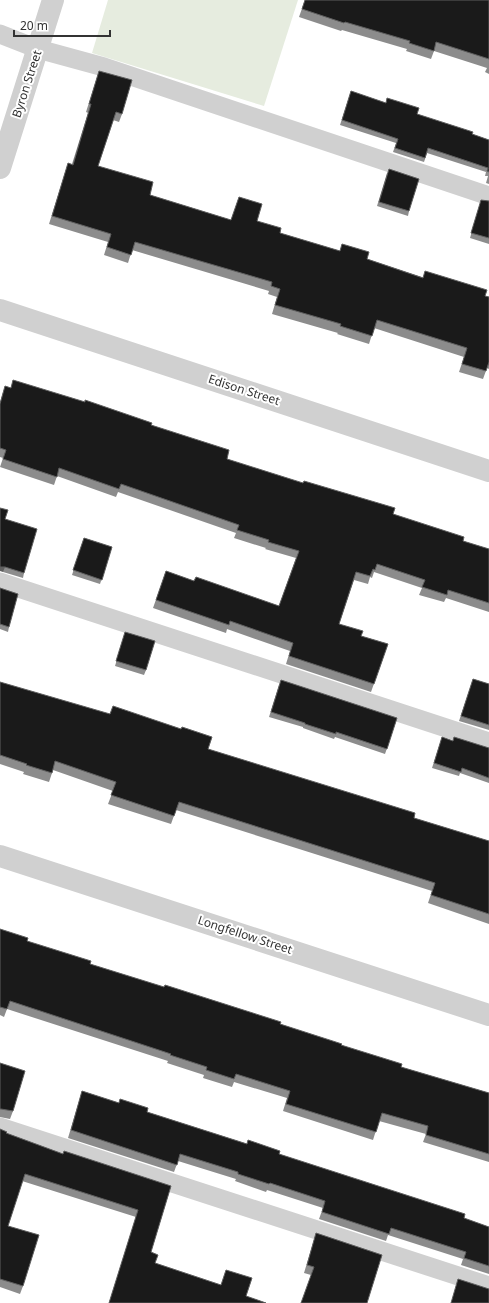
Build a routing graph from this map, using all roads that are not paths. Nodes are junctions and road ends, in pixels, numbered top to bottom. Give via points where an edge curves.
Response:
1 (53, 0) edge
2 (0, 34) edge
3 (38, 48) junction
4 (0, 168) edge
5 (489, 196) edge
6 (0, 310) edge
7 (489, 470) edge
8 (0, 582) edge
9 (489, 742) edge
10 (0, 856) edge
11 (489, 1015) edge
12 (0, 1127) edge
13 (489, 1286) edge

1 - 3 street, Byron Street
2 - 3 lane
3 - 4 street, Byron Street
3 - 5 lane via 104,67
6 - 7 street, Edison Street
8 - 9 lane
10 - 11 street, Longfellow Street
12 - 13 lane

